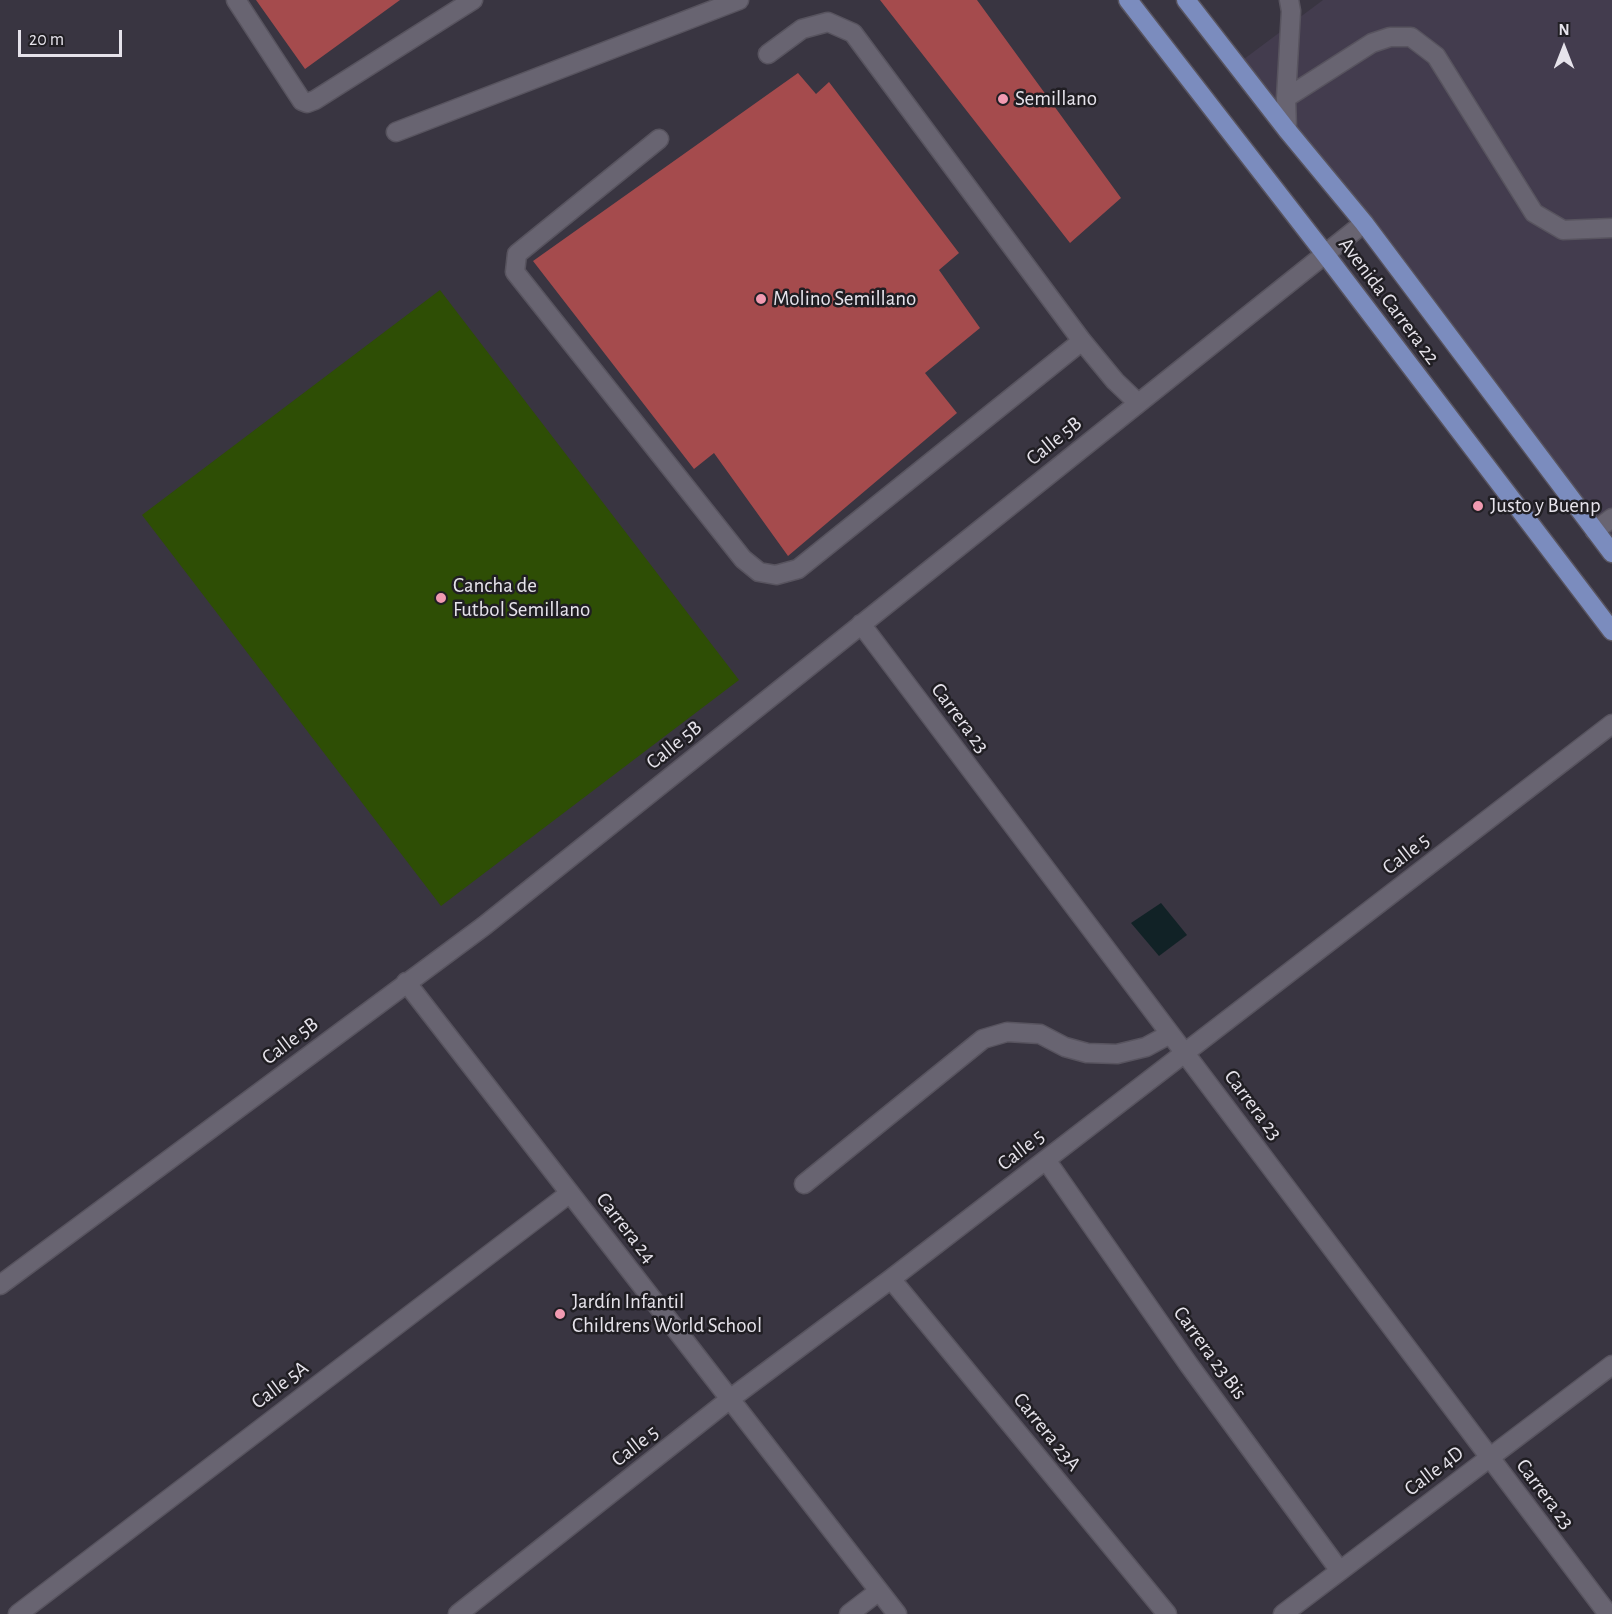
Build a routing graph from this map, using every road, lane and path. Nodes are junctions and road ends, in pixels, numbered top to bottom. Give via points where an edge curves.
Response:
1 (236, 0) edge
2 (473, 0) edge
3 (739, 0) edge
4 (1128, 0) edge
5 (1186, 0) edge
6 (1287, 4) edge
7 (768, 54) dead end
8 (1286, 98) junction
9 (1287, 130) junction
10 (396, 132) dead end
11 (659, 138) dead end
12 (1364, 223) junction
13 (1612, 228) edge
14 (1325, 254) junction
15 (1082, 341) junction
16 (1138, 403) junction
17 (1612, 518) edge
18 (1595, 531) junction
19 (1612, 553) edge
20 (861, 624) junction
21 (1612, 632) edge
22 (1612, 724) edge
23 (406, 982) junction
24 (1170, 1034) junction
25 (1185, 1053) junction
26 (1046, 1160) junction
27 (804, 1184) dead end
28 (570, 1193) junction
29 (891, 1279) junction
30 (0, 1285) edge
31 (1612, 1365) edge
32 (730, 1399) junction
33 (1490, 1457) junction
34 (1340, 1571) junction
35 (879, 1591) junction
36 (18, 1614) edge
37 (458, 1614) edge
38 (849, 1614) edge
39 (897, 1614) edge
40 (1167, 1614) edge
41 (1283, 1614) edge
42 (1608, 1614) edge

1 - 2 street via 302,102 308,103
3 - 10 street
4 - 14 main road, Avenida Carrera 22
5 - 9 main road, Avenida Carrera 22
6 - 8 street
7 - 15 street via 802,29 828,22 853,33
8 - 9 street
8 - 13 street via 1372,43 1389,36 1411,37 1436,56 1534,213 1563,230
9 - 12 main road, Avenida Carrera 22
11 - 15 street via 518,254 515,272 759,572 776,575 798,569
12 - 14 street, Calle 5B
12 - 18 main road, Avenida Carrera 22
14 - 16 street, Calle 5B
14 - 21 main road, Avenida Carrera 22
15 - 16 street
16 - 20 street, Calle 5B
17 - 18 street
18 - 19 main road, Avenida Carrera 22
20 - 23 street, Calle 5B via 484,926
20 - 24 street, Carrera 23
22 - 25 street, Calle 5
23 - 28 street, Carrera 24
23 - 30 street, Calle 5B
24 - 25 street, Carrera 23
24 - 27 street via 1146,1047 1117,1054 1087,1053 1040,1034 1007,1032 983,1040
25 - 26 street, Calle 5
25 - 33 street, Carrera 23
26 - 29 street, Calle 5
26 - 34 street, Carrera 23 Bis
28 - 32 street, Carrera 24
28 - 36 street, Calle 5A
29 - 32 street, Calle 5
29 - 40 street, Carrera 23A
31 - 33 street, Calle 4D
32 - 35 street, Carrera 24
32 - 37 street, Calle 5
33 - 34 street, Calle 4D
33 - 42 street, Carrera 23
34 - 41 street, Calle 4D
35 - 38 street
35 - 39 street, Carrera 24

